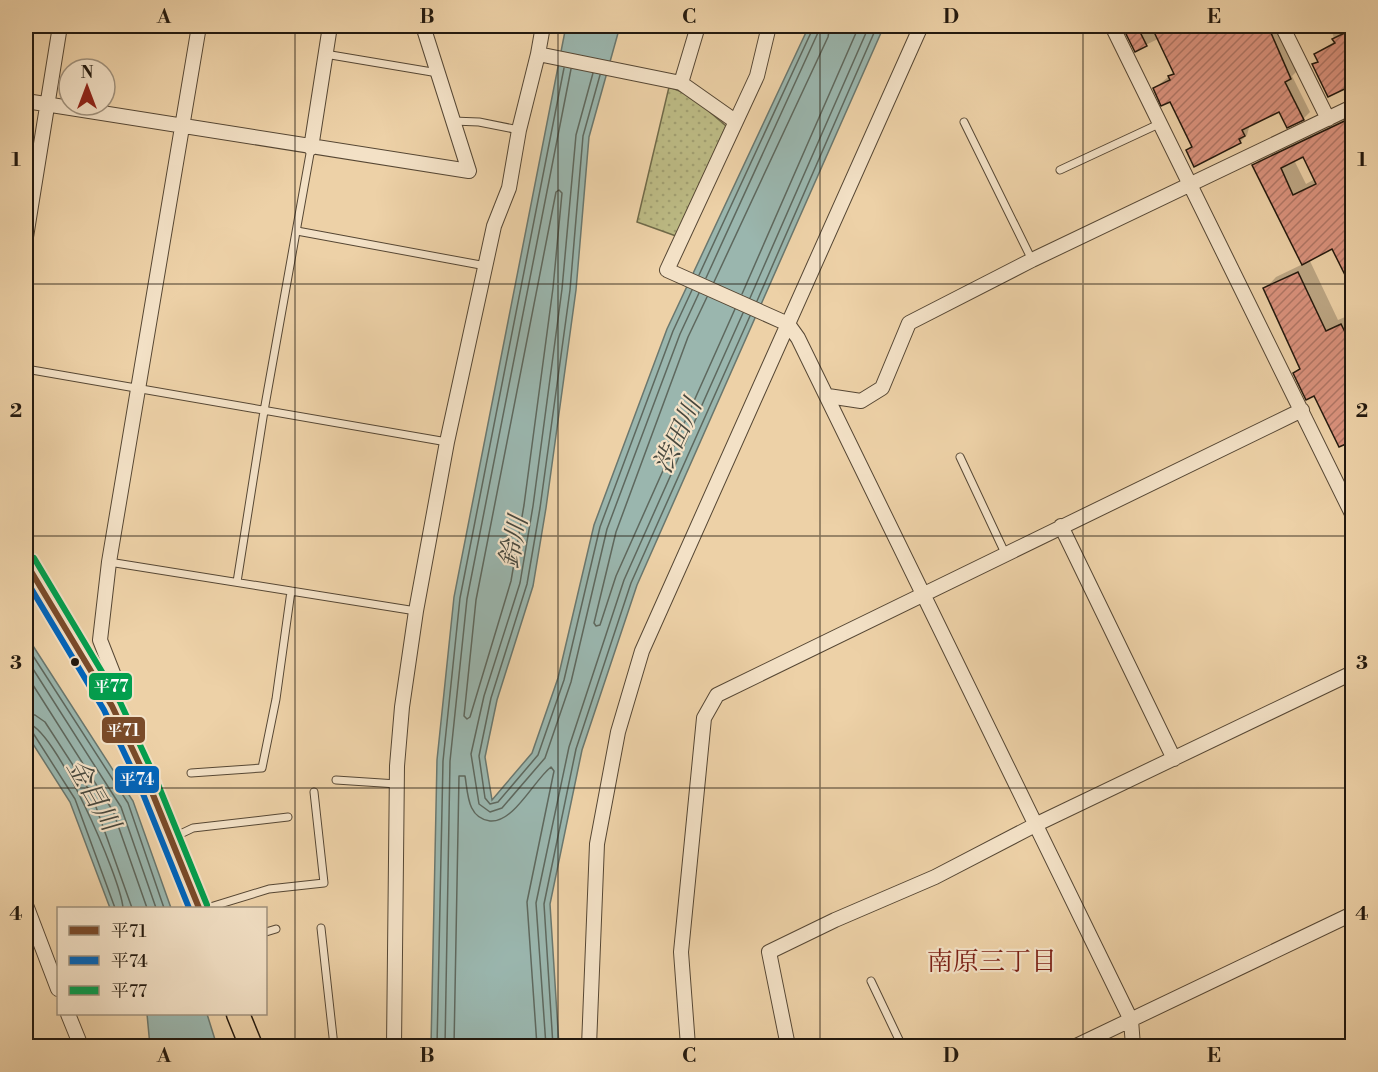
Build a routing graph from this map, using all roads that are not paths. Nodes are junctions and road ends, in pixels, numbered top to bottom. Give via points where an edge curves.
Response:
1 (60, 26) edge
2 (199, 26) edge
3 (330, 26) edge
4 (423, 26) edge
5 (543, 26) edge
6 (698, 26) edge
7 (769, 26) edge
8 (921, 26) edge
9 (1112, 26) edge
10 (1282, 26) edge
11 (325, 54) junction
12 (538, 54) junction
13 (438, 73) junction
14 (681, 83) junction
15 (26, 101) edge
16 (48, 105) junction
17 (1353, 107) edge
18 (1328, 119) junction
19 (453, 121) junction
20 (735, 121) junction
21 (963, 122) dead end
22 (1161, 123) junction
23 (183, 127) junction
24 (519, 130) junction
25 (311, 148) junction
26 (1060, 170) dead end
27 (1191, 185) junction
28 (297, 231) junction
29 (26, 237) edge
30 (1032, 260) junction
31 (486, 266) junction
32 (788, 324) junction
33 (26, 369) edge
34 (139, 389) junction
35 (828, 396) junction
36 (1302, 410) junction
37 (264, 411) junction
38 (447, 442) junction
39 (960, 457) dead end
40 (1353, 514) edge
41 (1061, 526) junction
42 (1005, 553) junction
43 (109, 562) junction
44 (26, 563) edge
45 (237, 582) junction
46 (291, 591) junction
47 (922, 594) junction
48 (416, 611) junction
49 (1353, 673) edge
50 (112, 706) junction
51 (1174, 759) junction
52 (191, 773) dead end
53 (336, 780) dead end
54 (397, 784) junction
55 (314, 792) dead end
56 (288, 818) dead end
57 (1037, 824) junction
58 (171, 838) junction
59 (198, 907) edge
60 (213, 907) edge
61 (27, 911) edge
62 (1353, 914) edge
63 (321, 928) dead end
64 (276, 929) dead end
65 (267, 932) edge
66 (871, 981) dead end
67 (57, 986) edge
68 (68, 1015) edge
69 (238, 1015) edge
70 (1131, 1020) junction
71 (81, 1047) edge
72 (250, 1047) edge
73 (334, 1047) edge
74 (394, 1047) edge
75 (589, 1047) edge
76 (688, 1047) edge
77 (788, 1047) edge
78 (902, 1047) edge
79 (1077, 1047) edge
80 (1133, 1047) edge

1 - 16 street
2 - 23 street
3 - 11 street
4 - 13 street
5 - 12 street
6 - 14 street
7 - 20 street via 758,76
8 - 32 street
9 - 22 street
10 - 18 street
11 - 13 lane
11 - 25 street
12 - 14 street
12 - 24 street
13 - 19 street
14 - 20 street
15 - 16 street
16 - 23 street
16 - 29 street
17 - 18 street
18 - 27 street
19 - 24 lane
19 - 25 street via 468,171
20 - 32 street via 667,270
21 - 30 lane
22 - 26 lane
22 - 27 street
23 - 25 street
23 - 34 street
24 - 31 street via 509,188 494,226
25 - 28 lane
27 - 30 street
27 - 36 street
28 - 31 lane
28 - 37 lane
30 - 35 street via 909,323 882,388 861,401
31 - 38 street
32 - 35 street
32 - 75 street via 642,651 618,732 597,844
33 - 34 lane
34 - 37 lane
34 - 43 street
35 - 47 street
36 - 40 street
36 - 41 street
37 - 38 lane
37 - 45 lane
38 - 48 street
39 - 42 lane
41 - 42 street
41 - 51 street
42 - 47 street
43 - 45 lane
43 - 50 street via 100,640 120,691
44 - 50 main road
45 - 46 lane
46 - 48 lane
46 - 52 lane via 262,768
47 - 57 street
47 - 76 street via 717,695 704,718 681,952
48 - 54 street via 402,707
49 - 51 street
50 - 58 main road
51 - 57 street
53 - 54 lane
54 - 74 street
55 - 60 lane via 324,883 269,889
56 - 58 lane via 193,828
57 - 70 street
57 - 77 street via 935,877 769,952
58 - 59 main road
61 - 67 street
62 - 70 street
63 - 73 lane
64 - 65 lane
66 - 78 lane
68 - 71 street
69 - 72 main road
70 - 79 street
70 - 80 street

